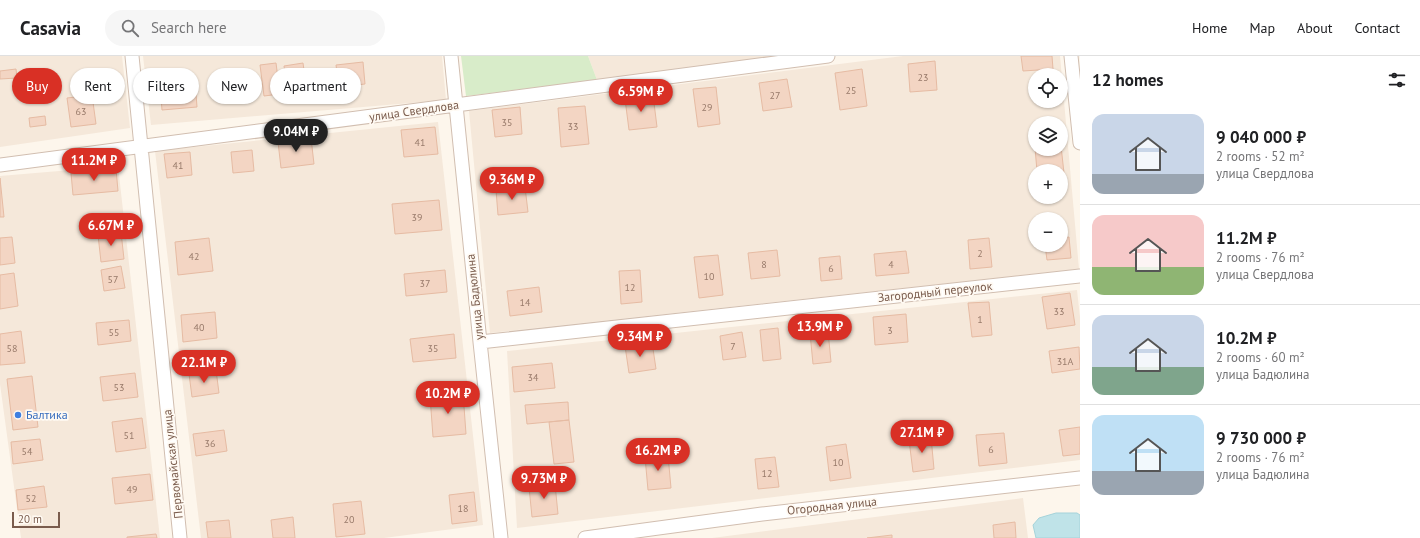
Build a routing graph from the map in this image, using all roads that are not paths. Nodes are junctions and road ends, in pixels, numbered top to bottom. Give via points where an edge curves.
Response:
1 (132, 56) edge
2 (451, 56) edge
3 (828, 56) edge
4 (1071, 56) edge
5 (457, 105) junction
6 (1080, 143) edge
7 (142, 147) junction
8 (0, 165) edge
9 (1080, 276) edge
10 (480, 342) junction
11 (1080, 478) edge
12 (180, 538) edge
13 (501, 538) edge
14 (585, 538) edge

1 - 7 street, Первомайская улица
2 - 5 street, улица Бадюлина
3 - 5 street, улица Свердлова
4 - 6 street
5 - 7 street, улица Свердлова
5 - 10 street, улица Бадюлина
7 - 8 street, улица Свердлова
7 - 12 street, Первомайская улица
9 - 10 street, Загородный переулок
10 - 13 street, улица Бадюлина
11 - 14 street, Огородная улица via 762,514

